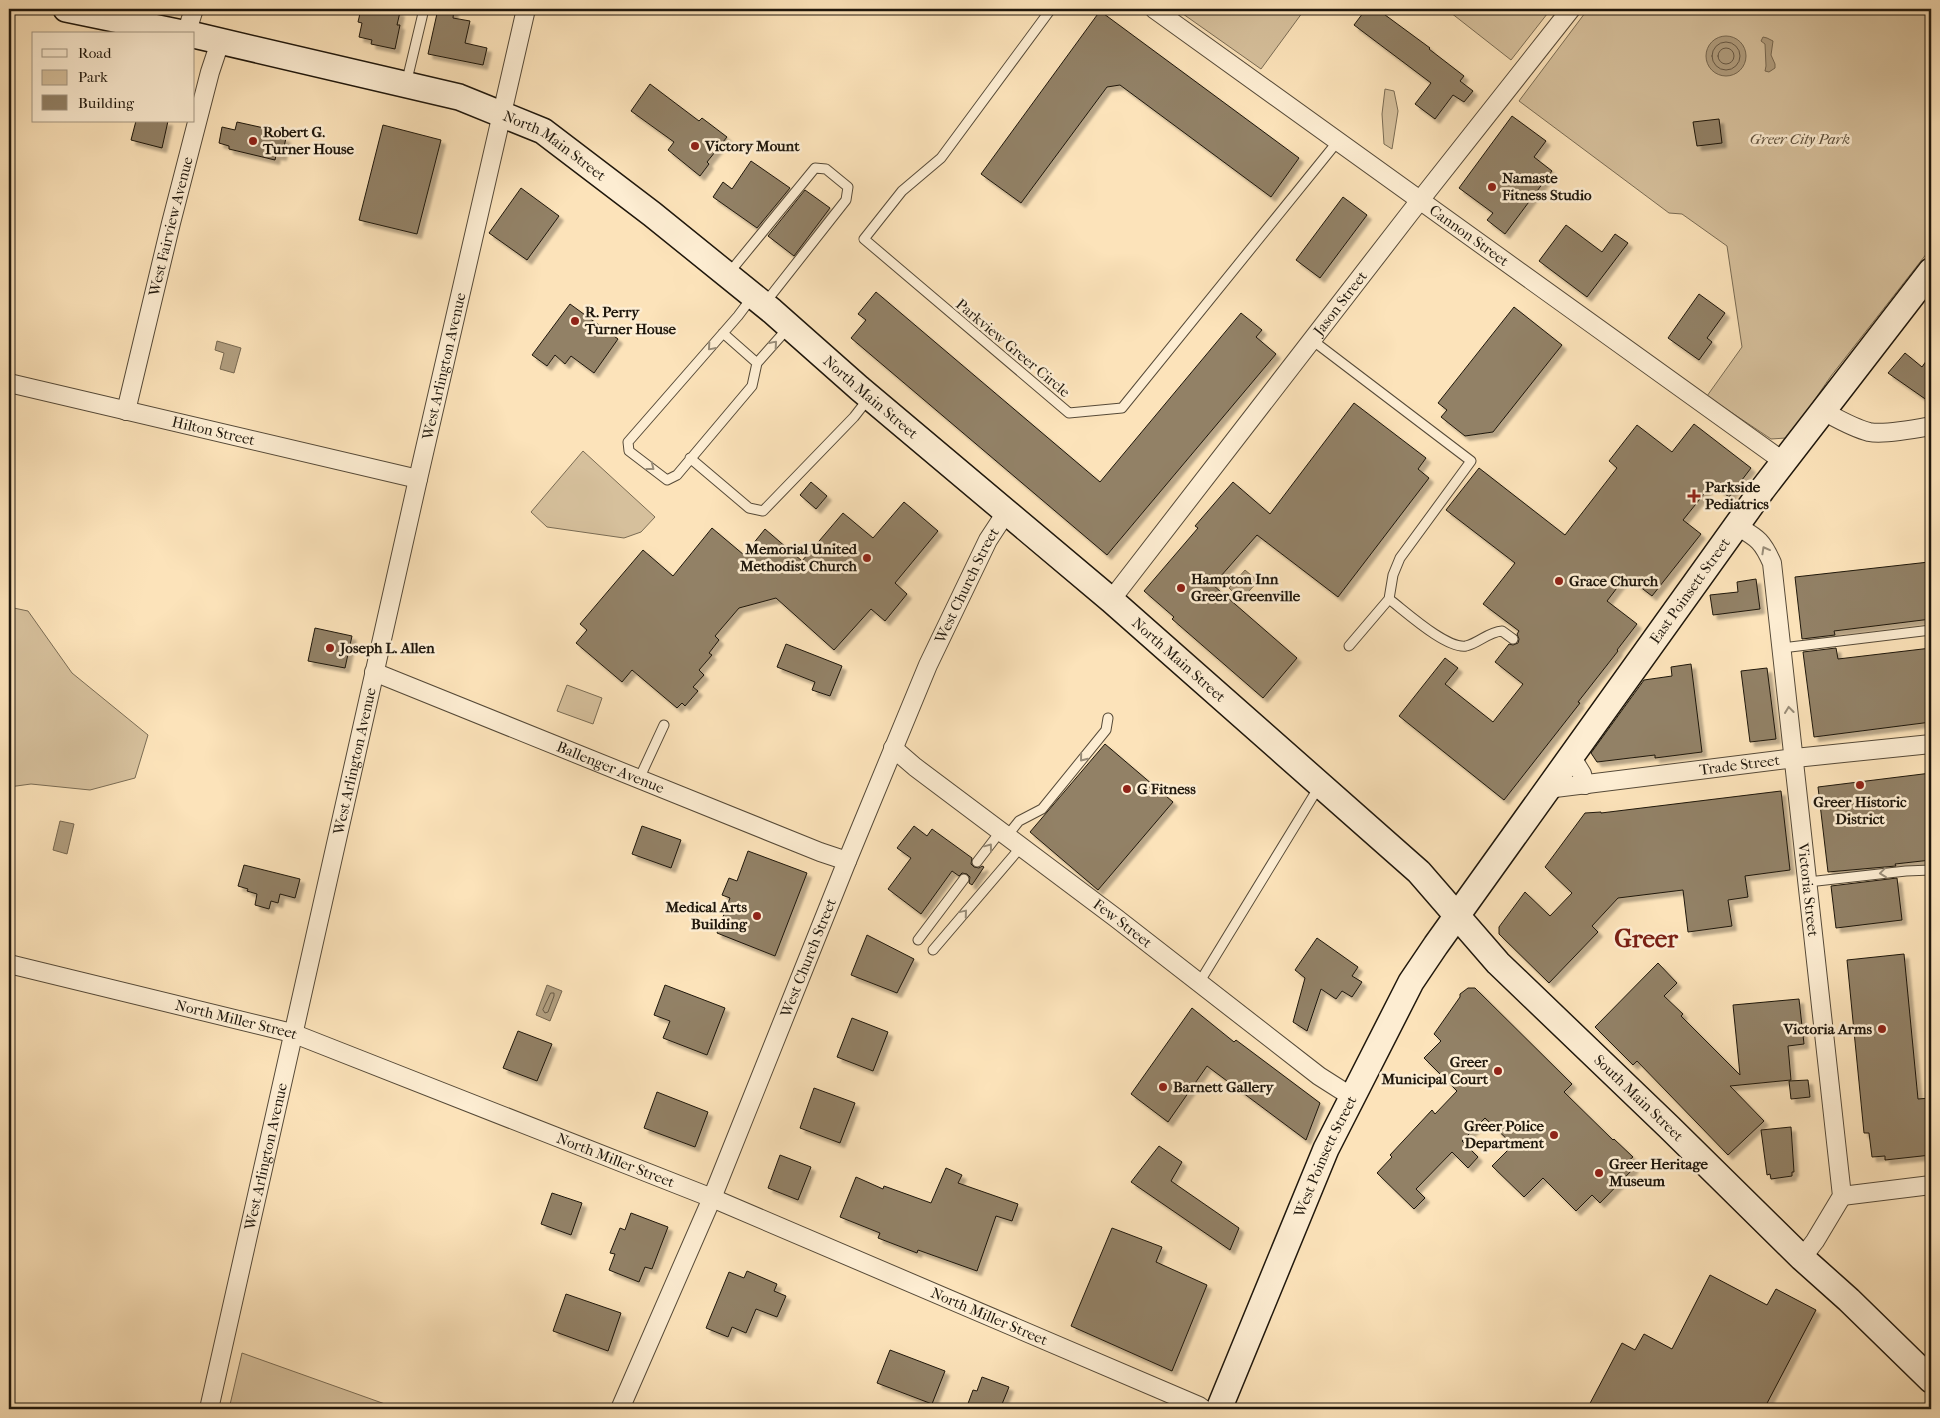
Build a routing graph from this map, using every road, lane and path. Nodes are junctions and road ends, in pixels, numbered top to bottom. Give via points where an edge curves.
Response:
1 (66, 9) edge
2 (194, 9) edge
3 (424, 9) edge
4 (526, 9) edge
5 (1051, 9) edge
6 (1154, 9) edge
7 (1571, 9) edge
8 (176, 32) edge
9 (187, 32) edge
10 (195, 36) edge
11 (220, 42) junction
12 (406, 84) junction
13 (502, 115) junction
14 (1338, 141) junction
15 (1420, 200) junction
16 (1931, 271) edge
17 (728, 275) junction
18 (758, 300) junction
19 (789, 326) junction
20 (723, 333) junction
21 (1312, 340) junction
22 (757, 363) junction
23 (9, 383) edge
24 (870, 397) junction
25 (126, 411) junction
26 (1823, 411) junction
27 (1931, 426) edge
28 (690, 458) junction
29 (1784, 462) junction
30 (418, 479) junction
31 (1008, 511) junction
32 (1737, 526) junction
33 (1111, 600) junction
34 (1389, 600) junction
35 (1931, 630) edge
36 (1513, 639) dead end
37 (1349, 646) dead end
38 (1782, 648) junction
39 (374, 672) junction
40 (1108, 718) dead end
41 (664, 725) dead end
42 (1931, 744) edge
43 (894, 748) junction
44 (1572, 756) junction
45 (1795, 758) junction
46 (639, 779) junction
47 (1585, 784) junction
48 (1320, 785) junction
49 (1548, 789) junction
50 (1009, 838) junction
51 (847, 861) junction
52 (977, 862) dead end
53 (1931, 870) edge
54 (964, 879) dead end
55 (1808, 882) junction
56 (1457, 916) junction
57 (918, 940) dead end
58 (933, 950) dead end
59 (9, 964) edge
60 (1199, 982) junction
61 (292, 1033) junction
62 (1352, 1097) junction
63 (1931, 1185) edge
64 (1842, 1196) junction
65 (712, 1198) junction
66 (1802, 1258) junction
67 (1931, 1380) edge
68 (209, 1409) edge
69 (620, 1409) edge
70 (1203, 1409) edge
71 (1219, 1409) edge

1 - 8 main road
2 - 9 street
3 - 12 lane
4 - 13 street, West Arlington Avenue
5 - 14 lane, Parkview Greer Circle via 941,158 902,191 864,239 1069,413 1122,408
6 - 14 street, Cannon Street
7 - 15 street, Jason Street
10 - 11 main road, North Main Street
11 - 12 main road, North Main Street
11 - 25 street, West Fairview Avenue
12 - 13 main road, North Main Street via 459,97
13 - 17 main road, North Main Street via 543,131
13 - 30 street, West Arlington Avenue
14 - 15 street, Cannon Street
15 - 21 street, Jason Street
15 - 29 street, Cannon Street
16 - 26 main road, East Poinsett Street
17 - 18 main road, North Main Street
17 - 18 lane via 815,168 826,169 848,187 846,200
18 - 19 main road, North Main Street
18 - 20 lane
22 -> 19 lane
19 - 24 main road, North Main Street
20 - 22 lane
20 -> 28 lane via 628,442 629,451 666,480 677,475
21 - 33 street, Jason Street
21 - 34 lane via 1471,461 1400,558
22 - 28 lane via 752,386
23 - 25 street, Hilton Street
24 - 28 lane via 763,511 748,508
24 - 31 main road, North Main Street
25 - 30 street, Hilton Street
26 - 27 street via 1848,425 1871,432
26 - 29 main road, East Poinsett Street
29 - 32 main road, East Poinsett Street
30 - 39 street, West Arlington Avenue
31 - 33 main road, North Main Street
31 - 43 street, West Church Street via 979,558 928,665
38 -> 32 street, Victoria Street via 1772,563 1760,541
32 - 44 main road, East Poinsett Street
33 - 48 main road, North Main Street
34 - 36 lane via 1456,645 1475,643 1493,632 1502,631
34 - 37 lane
35 - 38 lane
45 -> 38 street, Victoria Street
39 - 46 street, Ballenger Avenue
39 - 61 street, West Arlington Avenue
40 -> 50 lane via 1106,730 1042,810 1024,817
41 - 46 lane
42 - 45 street, Trade Street
43 - 50 street, Few Street
43 - 51 street, West Church Street
44 - 47 street
44 - 49 main road, East Poinsett Street
45 - 47 street, Trade Street
45 - 55 street, Victoria Street
46 - 51 street, Ballenger Avenue
47 - 49 street, Trade Street
48 - 56 main road, North Main Street via 1418,872
48 - 60 lane
49 - 56 main road, East Poinsett Street
52 -> 50 lane
58 -> 50 lane
50 - 60 street, Few Street
51 - 65 street, West Church Street
53 -> 55 lane
54 - 57 lane
55 - 64 street, Victoria Street
56 - 62 main road, West Poinsett Street via 1411,982
56 - 66 main road, South Main Street via 1498,963
59 - 61 street, North Miller Street
60 - 62 street, Few Street via 1319,1076
61 - 65 street, North Miller Street
61 - 68 street, West Arlington Avenue
62 - 71 main road, West Poinsett Street via 1326,1149
63 - 64 street
64 - 66 street
65 - 69 street, West Church Street
65 - 70 street, North Miller Street
66 - 67 main road, South Main Street

